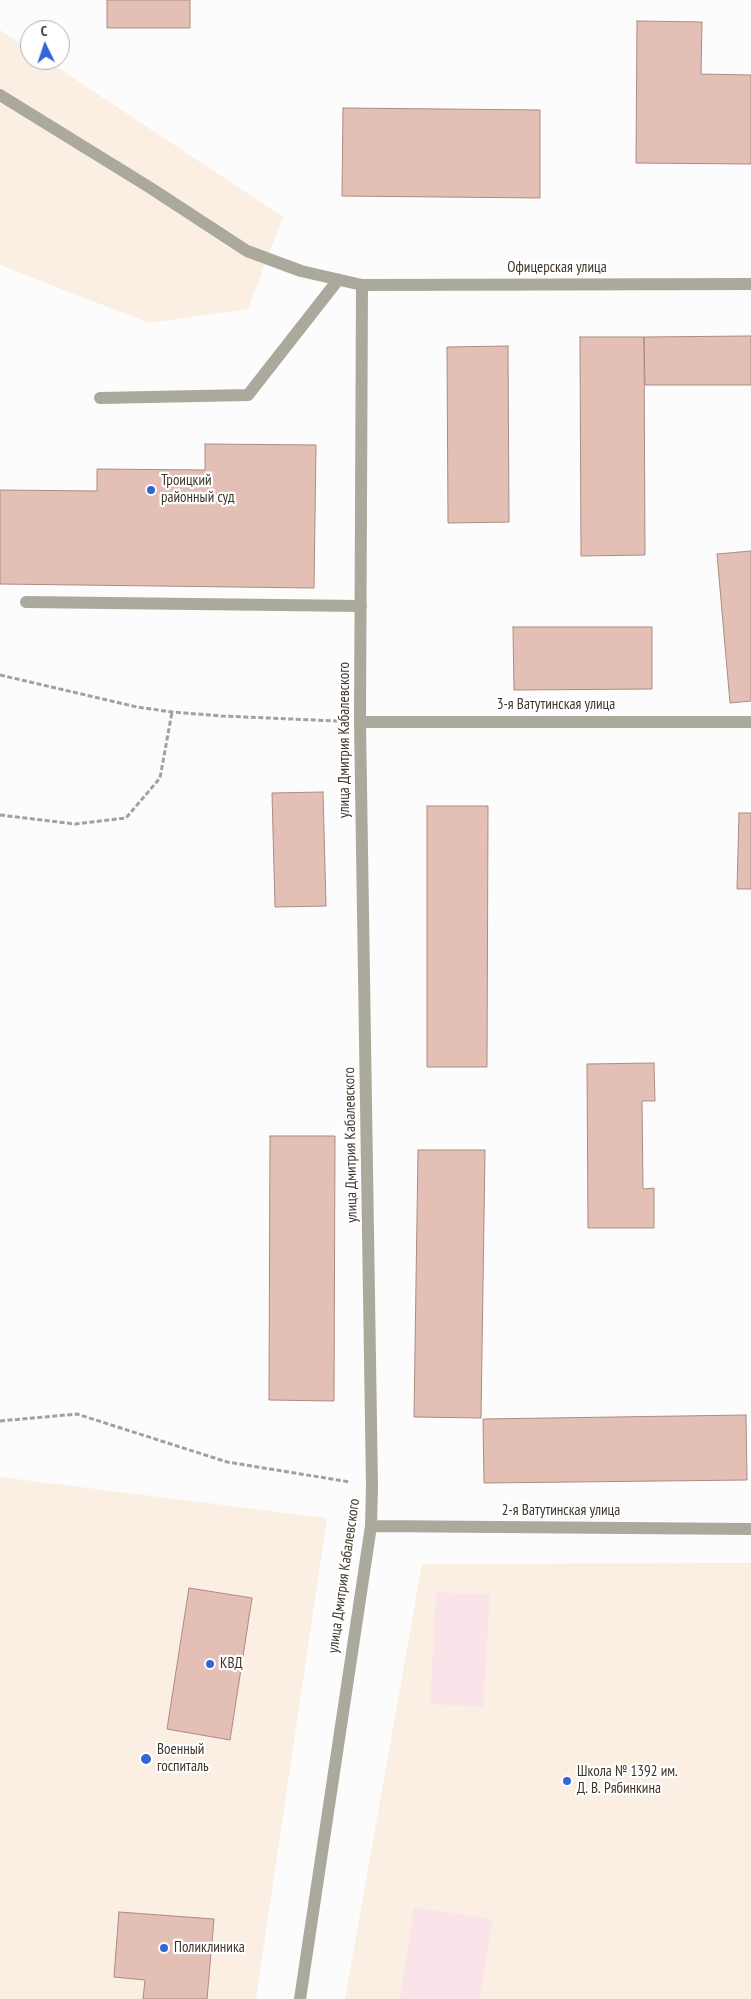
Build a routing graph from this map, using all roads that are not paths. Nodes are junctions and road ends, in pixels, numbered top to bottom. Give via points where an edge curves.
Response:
1 (0, 95) edge
2 (338, 280) junction
3 (751, 284) edge
4 (362, 285) junction
5 (100, 398) dead end
6 (26, 602) dead end
7 (361, 606) junction
8 (360, 722) junction
9 (751, 722) edge
10 (371, 1526) junction
11 (751, 1529) edge
12 (300, 1999) edge

1 - 2 street, Офицерская улица via 247,251 301,271
2 - 4 street, Офицерская улица
2 - 5 street via 248,395
3 - 4 street, Офицерская улица
4 - 7 street, улица Дмитрия Кабалевского
6 - 7 street
7 - 8 street, улица Дмитрия Кабалевского
8 - 9 street, 3-я Ватутинская улица
8 - 10 street, улица Дмитрия Кабалевского
10 - 11 street, 2-я Ватутинская улица
10 - 12 street, улица Дмитрия Кабалевского

